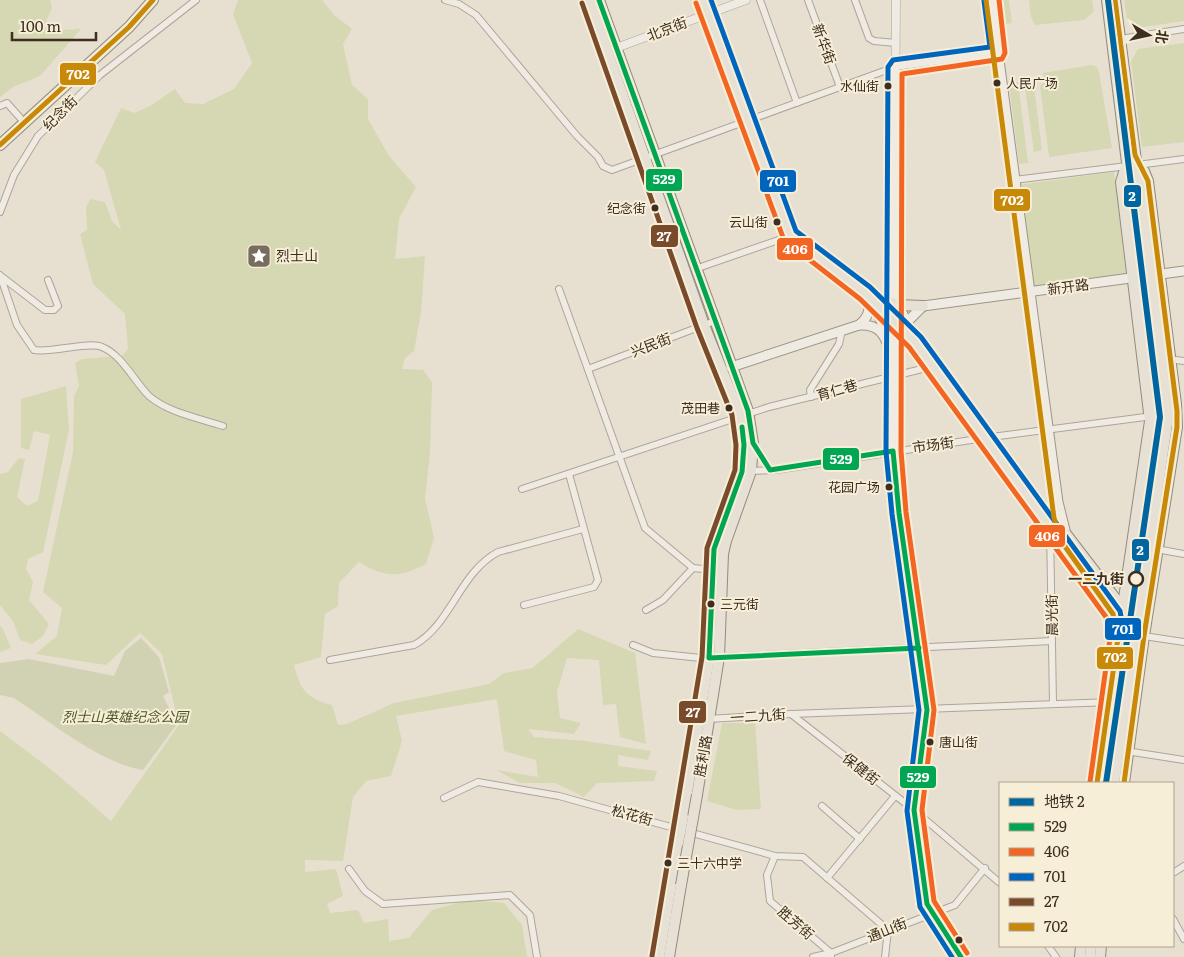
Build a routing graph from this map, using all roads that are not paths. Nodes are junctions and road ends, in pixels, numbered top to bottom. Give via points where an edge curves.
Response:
1 (153, 0) edge
2 (196, 0) edge
3 (445, 0) edge
4 (589, 0) edge
5 (599, 0) edge
6 (703, 0) edge
7 (746, 0) edge
8 (760, 0) edge
9 (808, 0) edge
10 (855, 0) edge
11 (896, 0) edge
12 (991, 0) edge
13 (1107, 0) edge
14 (1114, 0) edge
15 (708, 14) junction
16 (1184, 30) edge
17 (1120, 39) junction
18 (896, 42) junction
19 (616, 48) junction
20 (998, 53) junction
21 (896, 67) junction
22 (840, 87) junction
23 (797, 103) junction
24 (0, 106) edge
25 (23, 121) junction
26 (749, 122) junction
27 (0, 144) edge
28 (650, 156) junction
29 (1184, 159) edge
30 (1137, 165) junction
31 (1126, 166) junction
32 (1014, 180) junction
33 (0, 212) edge
34 (790, 236) junction
35 (698, 268) junction
36 (1184, 271) edge
37 (894, 273) junction
38 (1156, 275) junction
39 (1, 276) edge
40 (1137, 278) junction
41 (48, 280) dead end
42 (559, 289) dead end
43 (865, 292) junction
44 (1029, 293) junction
45 (896, 305) junction
46 (923, 306) junction
47 (893, 319) junction
48 (709, 323) junction
49 (1139, 323) junction
50 (859, 325) junction
51 (903, 326) junction
52 (842, 330) junction
53 (915, 342) junction
54 (1150, 349) junction
55 (893, 357) junction
56 (1166, 359) junction
57 (1184, 361) edge
58 (934, 366) junction
59 (731, 367) junction
60 (588, 369) junction
61 (892, 378) junction
62 (811, 397) junction
63 (745, 417) junction
64 (1167, 417) edge
65 (223, 426) dead end
66 (1048, 429) junction
67 (984, 438) junction
68 (753, 443) junction
69 (893, 451) junction
70 (620, 458) junction
71 (770, 470) junction
72 (746, 471) junction
73 (569, 474) junction
74 (522, 489) dead end
75 (1050, 526) junction
76 (583, 529) junction
77 (1066, 534) joint
78 (1154, 549) junction
79 (1184, 554) edge
80 (693, 568) junction
81 (713, 570) junction
82 (524, 605) dead end
83 (646, 610) dead end
84 (1129, 623) junction
85 (1052, 641) junction
86 (1121, 641) junction
87 (1184, 642) edge
88 (633, 645) dead end
89 (919, 648) junction
90 (714, 658) junction
91 (330, 660) dead end
92 (1112, 702) junction
93 (1053, 704) junction
94 (927, 710) junction
95 (791, 714) junction
96 (704, 719) junction
97 (1123, 750) junction
98 (1184, 760) edge
99 (1097, 782) edge
100 (1104, 782) edge
101 (1114, 782) edge
102 (1124, 782) edge
103 (896, 796) junction
104 (444, 798) dead end
105 (822, 806) dead end
106 (914, 810) junction
107 (860, 839) junction
108 (775, 856) junction
109 (985, 868) junction
110 (349, 869) dead end
111 (827, 878) junction
112 (999, 882) edge
113 (931, 913) junction
114 (1174, 921) edge
115 (888, 930) junction
116 (1184, 939) edge
117 (831, 955) edge
118 (537, 957) edge
119 (660, 957) edge
120 (669, 957) edge
121 (813, 957) edge
122 (885, 957) edge
123 (961, 957) edge

1 - 25 main road via 129,27
2 - 33 street, 纪念街 via 100,75 38,136 14,175
3 - 28 street via 476,15 603,166 612,170
4 - 28 main road, 胜利路
5 - 19 main road, 胜利路
6 - 15 main road
7 - 15 street, 北京街
8 - 23 street
9 - 22 street, 新华街
10 - 18 street via 869,38
11 - 18 street
12 - 20 main road
13 - 31 main road
14 - 17 main road
15 - 19 street, 北京街
15 - 26 main road
16 - 17 street
17 - 30 main road
18 - 21 street
19 - 28 main road, 胜利路
20 - 21 street
20 - 32 main road
21 - 22 street
21 - 37 street
22 - 23 street
23 - 26 street
24 - 25 street via 7,103
25 - 27 main road
26 - 28 street
26 - 34 main road
28 - 35 main road, 胜利路
28 - 48 main road, 胜利路
29 - 30 street
30 - 31 street
30 - 38 main road via 1148,181
31 - 32 street
31 - 40 main road via 1121,182
32 - 44 main road
34 - 35 street
34 - 43 main road
35 - 48 main road, 胜利路
36 - 38 main road, 新开路
37 - 43 main road via 886,294 876,296
37 - 45 main road
38 - 40 main road, 新开路
38 - 56 main road
39 - 41 street via 45,310 54,310 58,306
39 - 65 street via 17,325 34,350 101,346 112,353 150,396 166,407
40 - 44 main road, 新开路
40 - 49 main road
40 - 54 main road
42 - 60 street
43 - 45 main road
43 - 47 main road
43 - 50 main road via 869,312
43 - 55 main road via 884,326
44 - 46 main road, 新开路
44 - 66 main road
45 - 46 main road
45 - 47 main road
45 - 51 main road
46 - 51 main road
46 - 53 main road via 912,320
47 - 51 main road
47 - 55 main road
48 - 59 main road, 胜利路
48 - 60 street, 兴民街
48 - 63 main road, 胜利路
49 - 54 main road
49 - 64 main road
50 - 52 main road
50 - 55 main road via 870,324 879,329
51 - 53 main road
51 - 55 main road
52 - 59 main road
52 - 62 street via 839,344 810,390
53 - 58 main road
54 - 64 main road
55 - 61 main road
56 - 57 street
56 - 64 main road
58 - 61 street, 育仁巷
58 - 67 main road
59 - 63 main road, 胜利路
60 - 70 street
61 - 62 street, 育仁巷
61 - 69 main road
62 - 63 street, 育仁巷 via 769,407
63 - 68 main road, 胜利路
63 - 70 street
63 - 72 main road, 胜利路
64 - 66 street, 市场街
64 - 78 main road
64 - 84 main road
64 - 84 main road via 1147,443
66 - 67 street, 市场街
66 - 77 main road
67 - 69 street, 市场街
67 - 75 main road
68 - 71 street
68 - 72 main road, 胜利路
69 - 71 street, 市场街
69 - 89 main road
70 - 73 street
70 - 80 street via 645,528
71 - 72 street, 市场街
72 - 81 main road, 胜利路 via 714,549
72 - 90 main road, 胜利路 via 724,547
73 - 74 street
73 - 76 street
75 - 84 main road
75 - 85 street, 晨光街
76 - 82 street via 598,580 594,587
76 - 91 street via 498,552 485,559 426,638 414,645
77 - 84 main road
78 - 79 street
78 - 84 main road
80 - 81 street
80 - 83 street via 663,600
81 - 90 main road, 胜利路
84 - 86 main road
84 - 86 main road
84 - 87 street
84 - 97 main road
85 - 89 street
85 - 93 street, 晨光街
86 - 92 main road
88 - 90 street via 653,654
89 - 90 street
89 - 94 main road
90 - 96 main road, 胜利路
92 - 93 street, 一二九街
92 - 99 main road
92 - 100 main road
93 - 94 street, 一二九街
94 - 95 street, 一二九街
94 - 106 main road
95 - 96 street, 一二九街
95 - 103 street, 保健街
96 - 119 main road, 胜利路, bridge via 678,843
96 - 120 main road, 胜利路, bridge via 696,795
97 - 98 street
97 - 101 main road
97 - 102 main road
103 - 106 street, 保健街
103 - 107 street
104 - 108 street, 松花街 via 478,782 559,796
105 - 107 street
106 - 109 street, 保健街
106 - 113 main road
107 - 111 street
108 - 111 street, 松花街 via 803,857
108 - 117 street, 胜芳街 via 767,875 770,901
109 - 112 street, 保健街
109 - 113 street, 通山街 via 955,906
110 - 118 street via 365,891 384,904 510,894 530,915
111 - 115 street, 松花街
113 - 115 street, 通山街
113 - 123 main road
114 - 116 street
115 - 117 street, 通山街
115 - 122 street
117 - 121 street, 通山街

